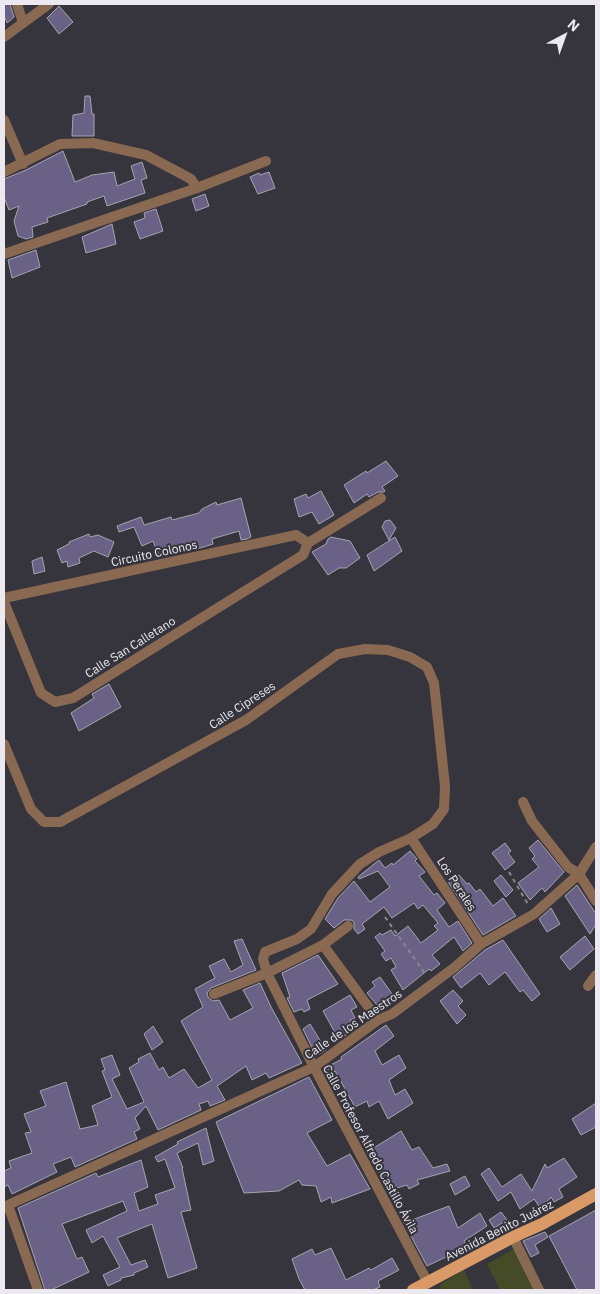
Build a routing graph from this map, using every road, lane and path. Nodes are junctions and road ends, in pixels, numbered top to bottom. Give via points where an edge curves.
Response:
1 (17, 4) edge
2 (49, 4) edge
3 (23, 24) junction
4 (4, 37) edge
5 (4, 120) edge
6 (266, 161) dead end
7 (23, 164) junction
8 (4, 172) edge
9 (196, 188) junction
10 (4, 254) edge
11 (381, 498) dead end
12 (308, 543) junction
13 (4, 598) edge
14 (4, 602) edge
15 (4, 744) edge
16 (523, 802) dead end
17 (411, 838) junction
18 (596, 847) edge
19 (509, 872) dead end
20 (579, 874) junction
21 (596, 900) edge
22 (534, 914) junction
23 (385, 917) dead end
24 (348, 926) dead end
25 (481, 944) junction
26 (323, 945) junction
27 (267, 972) junction
28 (596, 975) edge
29 (432, 983) junction
30 (588, 986) dead end
31 (214, 994) dead end
32 (378, 1020) junction
33 (314, 1067) junction
34 (596, 1194) edge
35 (15, 1223) junction
36 (4, 1227) edge
37 (513, 1237) junction
38 (430, 1287) edge
39 (38, 1290) edge
40 (413, 1290) edge
41 (539, 1290) edge

1 - 3 street
2 - 3 street
3 - 4 street
5 - 7 street
6 - 9 street
7 - 8 street
7 - 9 street via 60,144 93,143 146,155 191,179
9 - 10 street
11 - 12 street
12 - 13 street, Circuito Colonos via 296,535
12 - 14 street, Calle San Calletano via 303,556 72,698 55,702 41,693
15 - 17 street, Calle Cipreses via 31,809 44,822 60,822 246,720 338,654 366,649 388,650 427,667 434,683 445,786 444,809 433,824
16 - 20 street via 532,821 568,867
17 - 25 street, Los Perales
17 - 27 street, Calle Cipreses via 360,864 332,894 311,929 297,940 265,952 263,959
18 - 20 street, Calle de los Maestros
19 - 22 path
20 - 21 street
20 - 22 street, Calle de los Maestros
22 - 25 street, Calle de los Maestros
23 - 29 path
24 - 26 street
25 - 29 street, Calle de los Maestros via 455,968
26 - 27 street
26 - 32 street
27 - 31 street
27 - 33 street, Calle Profesor Alfredo Castillo Ávila
28 - 30 street
29 - 32 street, Calle de los Maestros via 392,1014
32 - 33 street, Calle de los Maestros
33 - 35 street, Calle de los Maestros via 8,1205
33 - 38 street, Calle Profesor Alfredo Castillo Ávila
34 - 37 main road, Avenida Benito Juárez
35 - 36 street
35 - 39 street
37 - 38 main road, Avenida Benito Juárez
37 - 41 street
38 - 40 main road, Avenida Benito Juárez

